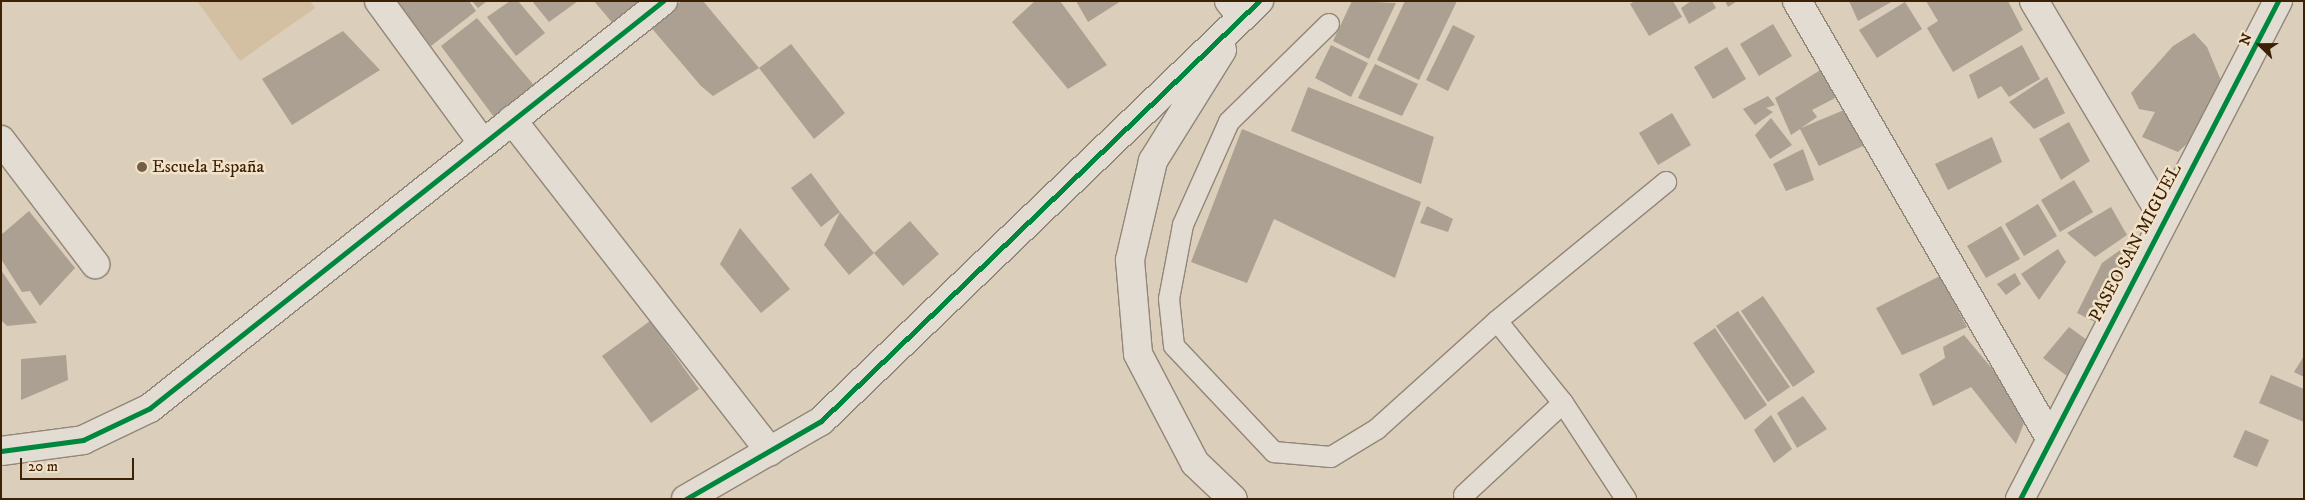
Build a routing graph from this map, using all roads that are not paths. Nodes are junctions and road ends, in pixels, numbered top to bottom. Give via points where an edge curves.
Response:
1 (379, 1) edge
2 (662, 1) edge
3 (1796, 1) edge
4 (2034, 1) edge
5 (2278, 1) edge
6 (1243, 7) edge
7 (1329, 24) dead end
8 (512, 120) junction
9 (1, 140) edge
10 (481, 141) junction
11 (1666, 182) dead end
12 (2164, 219) junction
13 (95, 264) dead end
14 (1497, 321) junction
15 (1563, 403) junction
16 (2050, 438) junction
17 (1, 451) edge
18 (770, 452) junction
19 (2025, 490) edge
20 (1464, 495) dead end
21 (686, 499) edge
22 (1233, 499) edge
23 (1626, 499) edge

1 - 10 street
2 - 8 street
3 - 16 street
4 - 12 street
5 - 12 street, PASEO SAN MIGUEL
6 - 18 street via 821,421
6 - 22 street via 1153,161 1130,260 1138,354 1195,463
7 - 14 lane via 1229,122 1183,225 1169,299 1174,346 1274,452 1331,457 1376,429
8 - 10 street
8 - 18 street
9 - 13 street
10 - 17 street via 150,408 83,440
11 - 14 lane
12 - 16 street, PASEO SAN MIGUEL
14 - 15 lane
15 - 20 lane
15 - 23 lane
16 - 19 street, PASEO SAN MIGUEL
18 - 21 street

